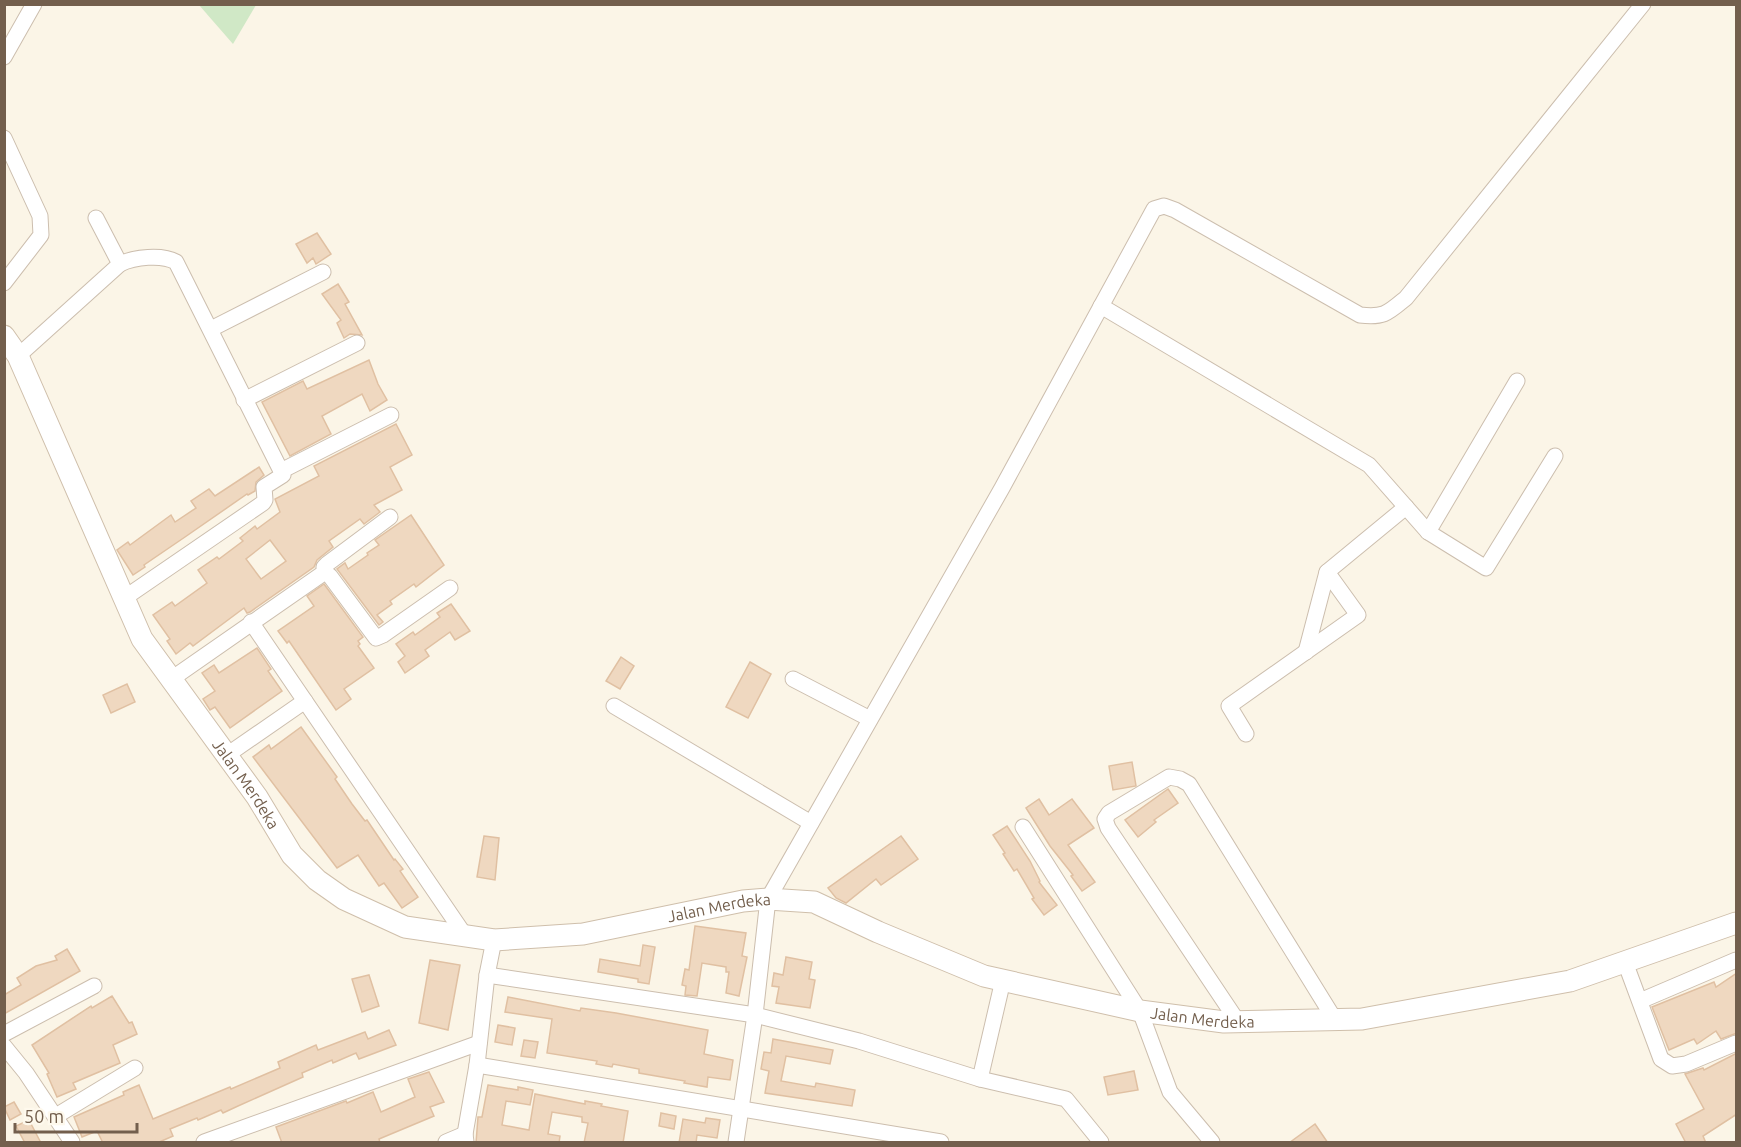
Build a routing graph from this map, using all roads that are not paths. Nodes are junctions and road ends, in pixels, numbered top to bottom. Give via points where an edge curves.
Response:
1 (34, 4) edge
2 (1643, 4) edge
3 (4, 57) edge
4 (4, 138) edge
5 (96, 218) dead end
6 (120, 264) junction
7 (323, 272) dead end
8 (4, 283) edge
9 (1101, 306) junction
10 (211, 329) junction
11 (4, 336) edge
12 (357, 342) dead end
13 (18, 356) junction
14 (1517, 381) dead end
15 (244, 400) junction
16 (391, 415) dead end
17 (1555, 456) dead end
18 (281, 471) junction
19 (1406, 507) junction
20 (390, 517) dead end
21 (1428, 532) junction
22 (325, 572) junction
23 (1327, 572) junction
24 (450, 588) dead end
25 (123, 599) junction
26 (251, 622) junction
27 (1306, 652) junction
28 (793, 679) dead end
29 (170, 680) junction
30 (305, 701) junction
31 (614, 706) dead end
32 (870, 719) junction
33 (1246, 734) dead end
34 (227, 755) junction
35 (811, 823) junction
36 (1023, 827) dead end
37 (768, 899) junction
38 (1737, 923) edge
39 (466, 937) junction
40 (494, 940) junction
41 (1737, 960) edge
42 (1625, 962) junction
43 (487, 975) junction
44 (1003, 980) junction
45 (94, 986) dead end
46 (1640, 1001) junction
47 (1140, 1011) junction
48 (755, 1015) junction
49 (1335, 1020) junction
50 (1238, 1022) junction
51 (4, 1034) edge
52 (479, 1043) junction
53 (1737, 1043) edge
54 (4, 1046) edge
55 (477, 1065) junction
56 (135, 1068) dead end
57 (980, 1079) junction
58 (741, 1109) junction
59 (56, 1116) junction
60 (465, 1138) edge
61 (72, 1143) edge
62 (204, 1143) edge
63 (446, 1143) edge
64 (736, 1143) edge
65 (940, 1143) edge
66 (1101, 1143) edge
67 (1212, 1143) edge

1 - 3 street
2 - 9 street via 1406,298 1390,312 1378,317 1360,315 1164,206 1154,209
4 - 8 street via 40,216 40,235
5 - 6 street
6 - 10 street via 132,259 166,258 176,262
6 - 13 street
7 - 10 street
9 - 19 street via 1369,465
9 - 32 street
10 - 15 street
11 - 13 street, Jalan Merdeka
12 - 15 street
13 - 25 street, Jalan Merdeka
14 - 21 street
15 - 18 street
16 - 18 street
17 - 21 street via 1486,568
18 - 25 street via 283,475 264,487 263,503
19 - 21 street
19 - 23 street
20 - 22 street via 327,564
22 - 24 street via 376,638
22 - 26 street
23 - 27 street
23 - 27 street via 1359,615
25 - 29 street, Jalan Merdeka via 146,648
26 - 29 street
26 - 30 street
27 - 33 street via 1228,706
28 - 32 street
29 - 34 street, Jalan Merdeka
30 - 34 street
30 - 39 street
31 - 35 street
32 - 35 street
34 - 39 street, Jalan Merdeka via 292,855 316,880 344,899 405,927
35 - 37 street
36 - 47 street
37 - 40 street, Jalan Merdeka via 583,934
37 - 44 street, Jalan Merdeka via 814,902 984,976
37 - 48 street
38 - 42 street, Jalan Merdeka
39 - 40 street, Jalan Merdeka
40 - 43 street
41 - 46 street
42 - 46 street
42 - 49 street, Jalan Merdeka via 1570,981 1362,1019
43 - 48 street
43 - 52 street
44 - 47 street, Jalan Merdeka
44 - 57 street
45 - 51 street
46 - 53 street via 1661,1059 1672,1066
47 - 50 street, Jalan Merdeka
47 - 67 street via 1170,1092
48 - 57 street via 859,1041
48 - 58 street
49 - 50 street, Jalan Merdeka
49 - 50 street via 1189,784 1169,777 1105,819
52 - 55 street
52 - 62 street
54 - 59 street
55 - 58 street
55 - 60 street
56 - 59 street
57 - 66 street via 1066,1099
58 - 64 street
58 - 65 street
59 - 61 street
60 - 63 street

